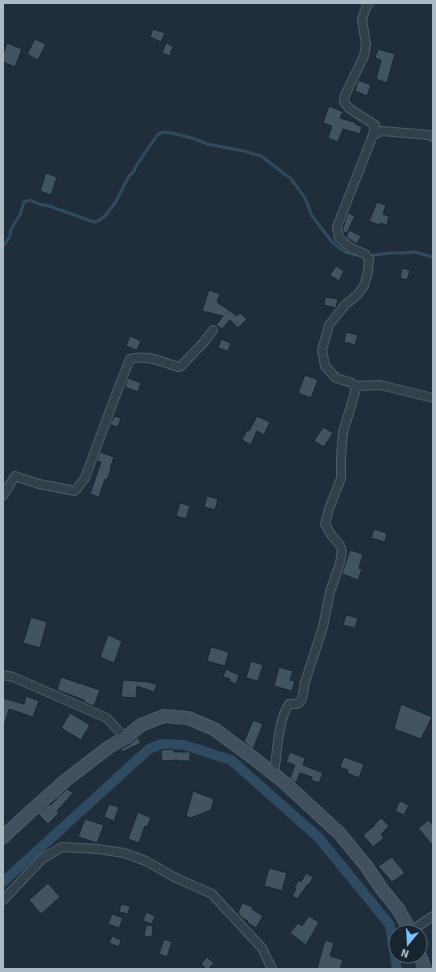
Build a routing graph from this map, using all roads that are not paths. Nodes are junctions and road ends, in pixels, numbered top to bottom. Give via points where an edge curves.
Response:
1 (369, 3) edge
2 (373, 135) junction
3 (433, 137) edge
4 (213, 330) dead end
5 (354, 386) junction
6 (433, 398) edge
7 (3, 496) edge
8 (3, 675) edge
9 (125, 738) junction
10 (274, 774) junction
11 (3, 837) edge
12 (3, 900) edge
13 (433, 916) edge
14 (406, 924) edge
15 (422, 924) edge
16 (272, 969) edge

1 - 2 street via 362,19 366,45 364,56 344,102 375,126
2 - 3 street via 382,131
2 - 5 street via 337,227 339,238 367,256 368,272 364,286 328,325 322,350 325,366 336,378
4 - 7 street via 182,366 178,367 153,358 130,359 85,478 75,491 15,476
5 - 6 street via 380,385
5 - 10 street via 356,388 343,432 341,478 325,524 340,545 340,563 302,699 299,703 289,704 285,710
8 - 9 street via 107,718
9 - 10 main road via 141,725 164,716 188,718 214,730
9 - 11 main road via 108,747 66,780
10 - 14 main road via 340,834 367,867
12 - 16 street via 42,859 62,847 124,853 146,861 212,894 262,948
13 - 15 street

